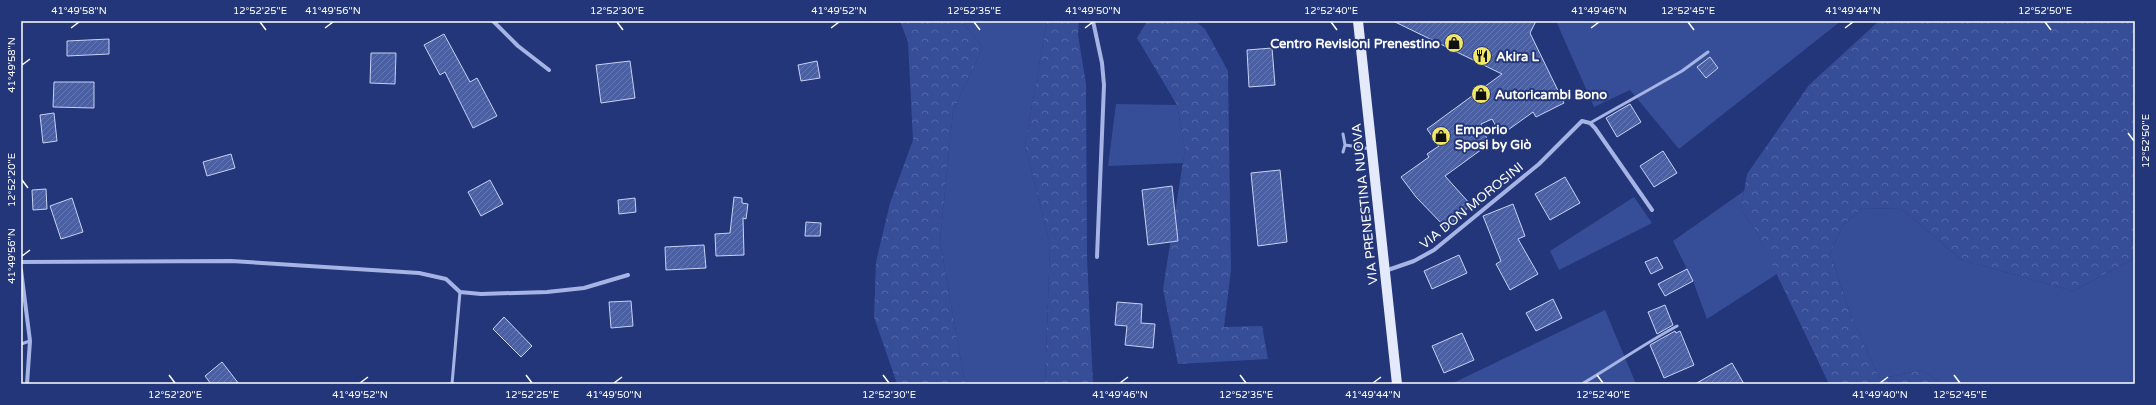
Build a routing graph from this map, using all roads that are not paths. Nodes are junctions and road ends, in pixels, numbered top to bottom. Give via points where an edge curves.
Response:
1 (493, 21) edge
2 (1093, 21) edge
3 (1358, 21) edge
4 (1708, 52) dead end
5 (549, 70) dead end
6 (1590, 123) junction
7 (1343, 134) dead end
8 (1345, 144) junction
9 (1371, 149) junction
10 (1343, 152) dead end
11 (1652, 210) dead end
12 (1097, 257) dead end
13 (21, 262) edge
14 (21, 270) edge
15 (1384, 271) junction
16 (628, 275) dead end
17 (460, 292) junction
18 (1677, 326) dead end
19 (30, 341) junction
20 (21, 344) edge
21 (27, 384) edge
22 (452, 384) edge
23 (1397, 384) edge
24 (1582, 384) edge

1 - 5 street via 518,46
2 - 12 street via 1104,85
3 - 9 main road, VIA PRENESTINA NUOVA
4 - 6 lane via 1682,71
6 - 11 street
6 - 15 street, VIA DON MOROSINI via 1582,121 1577,124 1539,164 1434,250 1414,261
7 - 8 lane
8 - 9 lane
8 - 10 lane
9 - 15 main road, VIA PRENESTINA NUOVA
13 - 17 street via 231,261 404,272 446,279
14 - 19 street
15 - 23 main road, VIA PRENESTINA NUOVA
16 - 17 street via 584,288 546,292
17 - 22 lane
18 - 24 lane via 1645,343 1615,365
19 - 20 lane
19 - 21 street

